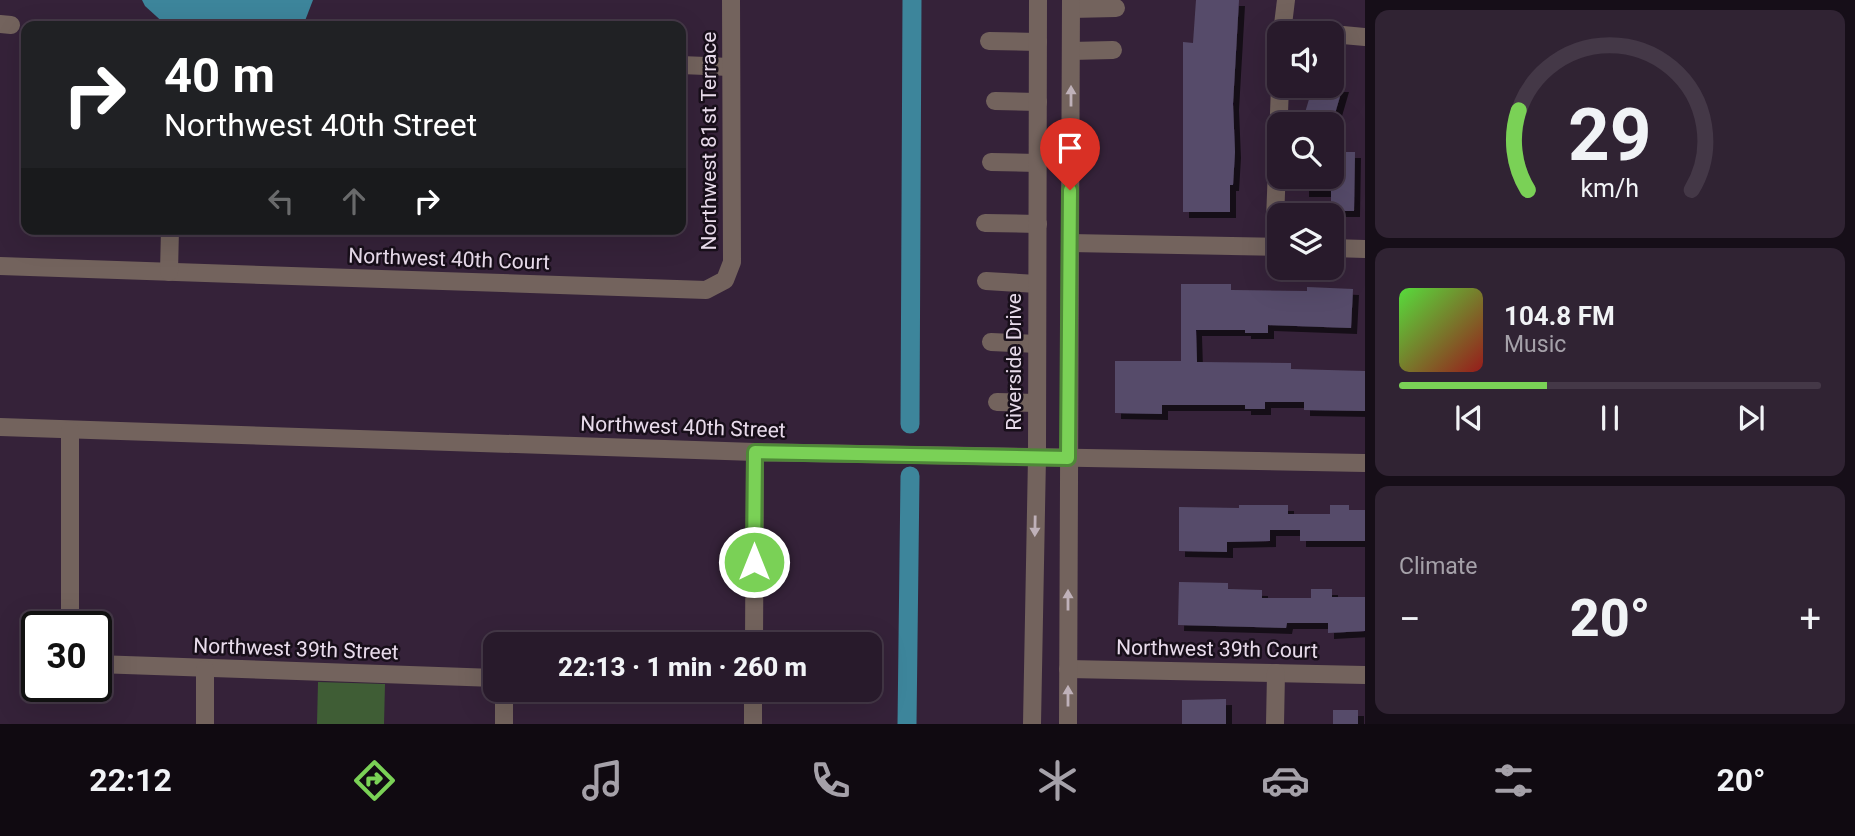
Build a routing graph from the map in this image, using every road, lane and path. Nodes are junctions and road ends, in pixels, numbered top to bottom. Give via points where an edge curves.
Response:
1 (731, 0) edge
2 (1038, 0) edge
3 (1286, 0) edge
4 (1071, 4) edge
5 (1116, 8) dead end
6 (1283, 21) edge
7 (1344, 35) edge
8 (1365, 37) edge
9 (989, 41) dead end
10 (1038, 42) junction
11 (1113, 50) dead end
12 (1071, 51) junction
13 (686, 65) edge
14 (730, 67) junction
15 (1280, 98) edge
16 (995, 101) dead end
17 (1038, 102) junction
18 (990, 162) dead end
19 (1038, 163) junction
20 (1278, 203) edge
21 (985, 223) dead end
22 (1038, 224) junction
23 (170, 235) edge
24 (1070, 243) junction
25 (1267, 247) edge
26 (1344, 248) edge
27 (1365, 249) edge
28 (0, 266) edge
29 (169, 272) junction
30 (725, 281) joint
31 (986, 281) dead end
32 (1037, 284) junction
33 (991, 342) dead end
34 (1037, 344) junction
35 (997, 402) dead end
36 (1037, 402) junction
37 (0, 428) edge
38 (69, 430) junction
39 (755, 452) junction
40 (1037, 457) junction
41 (1068, 458) junction
42 (1365, 463) edge
43 (70, 611) edge
44 (754, 632) edge
45 (112, 665) edge
46 (205, 669) junction
47 (1068, 669) junction
48 (1276, 673) junction
49 (1365, 675) edge
50 (483, 678) edge
51 (504, 702) edge
52 (754, 702) edge
53 (205, 724) edge
54 (504, 724) edge
55 (753, 724) edge
56 (1032, 724) edge
57 (1068, 724) edge
58 (1275, 724) edge

1 - 14 street, Northwest 81st Terrace
2 - 10 street, Riverside Drive
3 - 6 street
4 - 5 street
4 - 12 street
7 - 8 street
9 - 10 street
10 - 17 street, Riverside Drive
11 - 12 street
24 -> 12 street
13 - 14 street
14 - 30 street, Northwest 81st Terrace via 732,262
15 - 20 street
16 - 17 street
17 - 19 street, Riverside Drive
18 - 19 street
19 - 22 street, Riverside Drive
21 - 22 street
22 - 32 street, Riverside Drive
23 - 29 street
24 - 25 street
24 - 41 street
26 - 27 street
28 - 29 street, Northwest 40th Court
29 - 30 street, Northwest 40th Court via 706,290
31 - 32 street
32 - 34 street, Riverside Drive
33 - 34 street
34 - 36 street, Riverside Drive
35 - 36 street
36 - 40 street, Riverside Drive
37 - 38 street, Northwest 40th Street
38 - 39 street, Northwest 40th Street
38 - 43 street
39 - 40 street, Northwest 40th Street
39 - 44 street
40 - 41 street, Northwest 40th Street
40 -> 56 street, Riverside Drive
41 - 42 street, Northwest 40th Street
47 -> 41 street
45 - 46 street, Northwest 39th Street
46 - 50 street, Northwest 39th Street
46 - 53 street
47 - 48 street, Northwest 39th Court
57 -> 47 street
48 - 49 street, Northwest 39th Court
48 - 58 street
51 - 54 street
52 - 55 street

